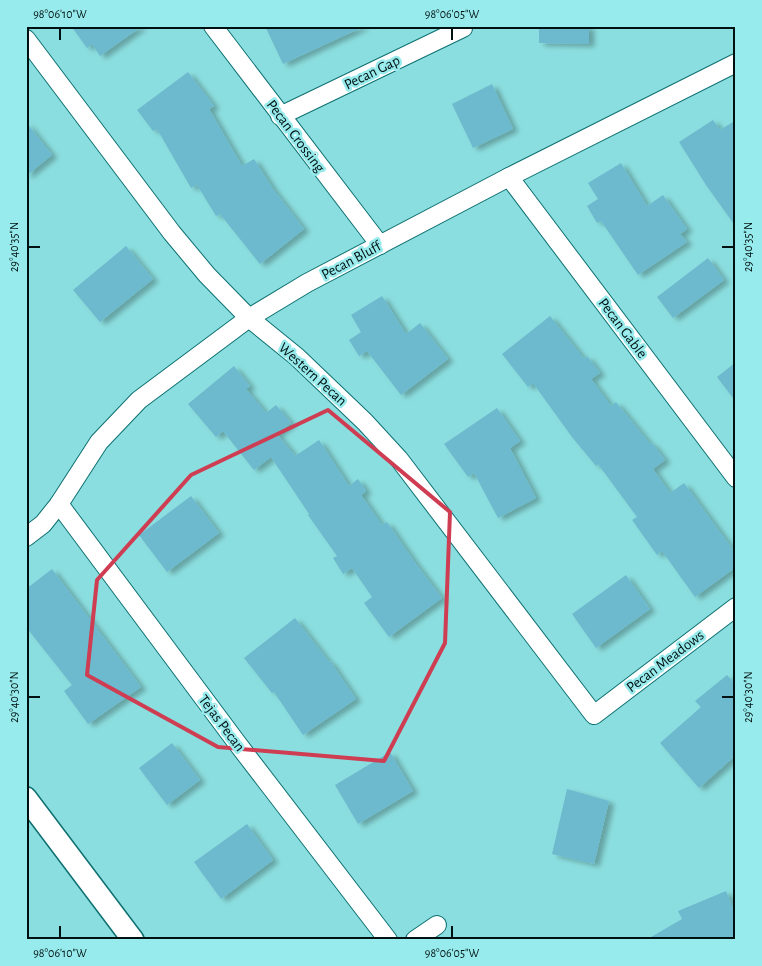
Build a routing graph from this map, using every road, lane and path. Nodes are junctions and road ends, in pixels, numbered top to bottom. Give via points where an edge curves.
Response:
1 (213, 26) edge
2 (463, 27) edge
3 (26, 39) edge
4 (736, 63) edge
5 (280, 116) junction
6 (510, 177) junction
7 (380, 245) junction
8 (248, 318) junction
9 (736, 478) edge
10 (59, 504) junction
11 (26, 537) edge
12 (736, 608) edge
13 (594, 716) joint
14 (26, 798) edge
15 (437, 925) dead end
16 (133, 940) edge
17 (388, 940) edge
18 (415, 940) edge

1 - 5 street, Pecan Crossing
2 - 5 street, Pecan Gap
3 - 8 street, Western Pecan via 172,233
4 - 6 street, Pecan Bluff
5 - 7 street, Pecan Crossing
6 - 7 street, Pecan Bluff
6 - 9 street, Pecan Gable
7 - 8 street, Pecan Bluff
8 - 10 street, Pecan Bluff via 139,400 99,442
8 - 13 street, Western Pecan via 297,357 400,459
10 - 11 street, Pecan Bluff via 43,524
10 - 17 street, Tejas Pecan
12 - 13 street, Pecan Meadows
14 - 16 street
15 - 18 street

